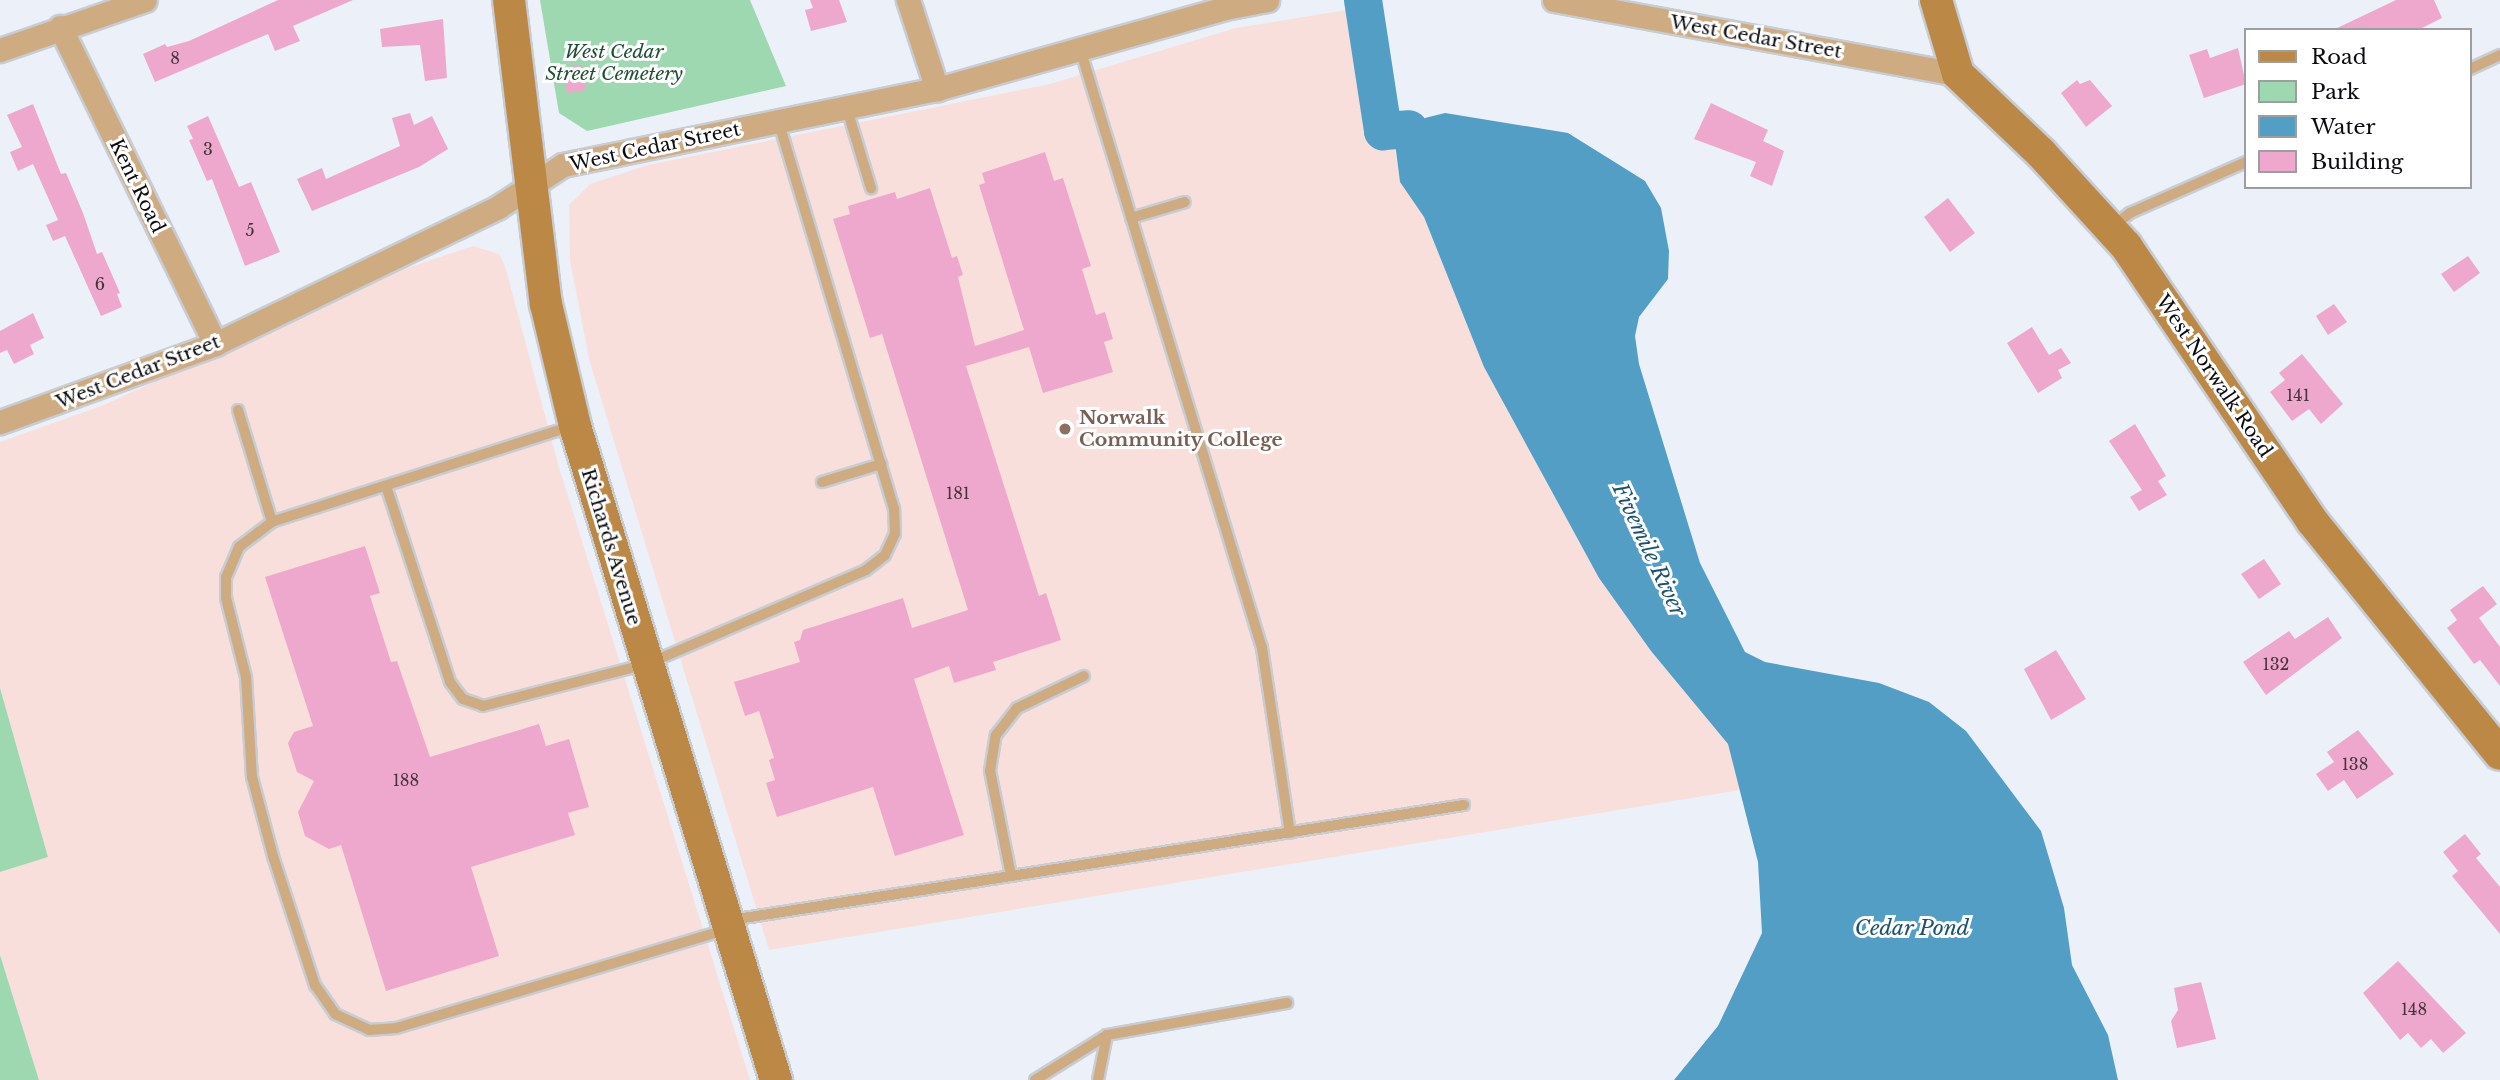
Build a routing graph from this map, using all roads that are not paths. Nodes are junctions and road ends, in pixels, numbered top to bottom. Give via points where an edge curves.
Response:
1 (145, 0) edge
2 (509, 0) edge
3 (908, 0) edge
4 (1268, 0) edge
5 (1554, 0) edge
6 (1936, 0) edge
7 (1223, 4) edge
8 (60, 27) junction
9 (0, 50) edge
10 (1081, 52) junction
11 (2500, 55) edge
12 (2472, 68) edge
13 (1958, 74) junction
14 (937, 89) junction
15 (847, 109) junction
16 (778, 121) junction
17 (2244, 163) edge
18 (528, 187) junction
19 (871, 188) dead end
20 (1185, 202) dead end
21 (1131, 218) junction
22 (2110, 229) junction
23 (215, 344) junction
24 (238, 410) dead end
25 (0, 422) edge
26 (575, 426) junction
27 (881, 464) junction
28 (822, 482) dead end
29 (386, 486) junction
30 (272, 522) junction
31 (647, 664) junction
32 (1084, 676) dead end
33 (2500, 754) edge
34 (1464, 805) dead end
35 (1290, 834) junction
36 (1011, 875) junction
37 (730, 924) junction
38 (1287, 1003) dead end
39 (1107, 1035) junction
40 (776, 1080) edge
41 (1035, 1080) edge
42 (1098, 1080) edge

1 - 8 street
2 - 18 street, Richards Avenue
3 - 14 street
4 - 7 street, West Cedar Street
5 - 13 street, West Cedar Street
6 - 13 street, West Norwalk Road
7 - 10 street, West Cedar Street
8 - 9 street
8 - 23 street, Kent Road
10 - 14 street, West Cedar Street
10 - 21 lane
11 - 12 lane
13 - 22 street, West Norwalk Road via 2041,153
14 - 15 street, West Cedar Street
15 - 16 street, West Cedar Street
15 - 19 lane
16 - 18 street, West Cedar Street via 563,165
16 - 27 lane
17 - 22 lane via 2130,212
18 - 23 street, West Cedar Street via 498,207
18 - 26 street, Richards Avenue via 546,304
20 - 21 lane
21 - 35 lane via 1262,648
22 - 33 street, West Norwalk Road via 2312,521
23 - 25 street, West Cedar Street
24 - 30 lane
26 - 29 lane
26 - 31 street, Richards Avenue
27 - 28 lane
27 - 31 lane via 894,509 895,534 885,555 866,570
29 - 30 lane
29 - 31 lane via 450,682 463,699 483,706 507,704
30 - 37 lane via 239,547 226,577 226,598 246,677 249,762 257,804 309,970 328,1007 360,1028 396,1028
31 - 37 street, Richards Avenue
32 - 36 lane via 1017,708 996,735 990,771
34 - 35 lane
35 - 36 lane
36 - 37 lane
37 - 40 street, Richards Avenue
38 - 39 lane
39 - 41 lane
39 - 42 lane

